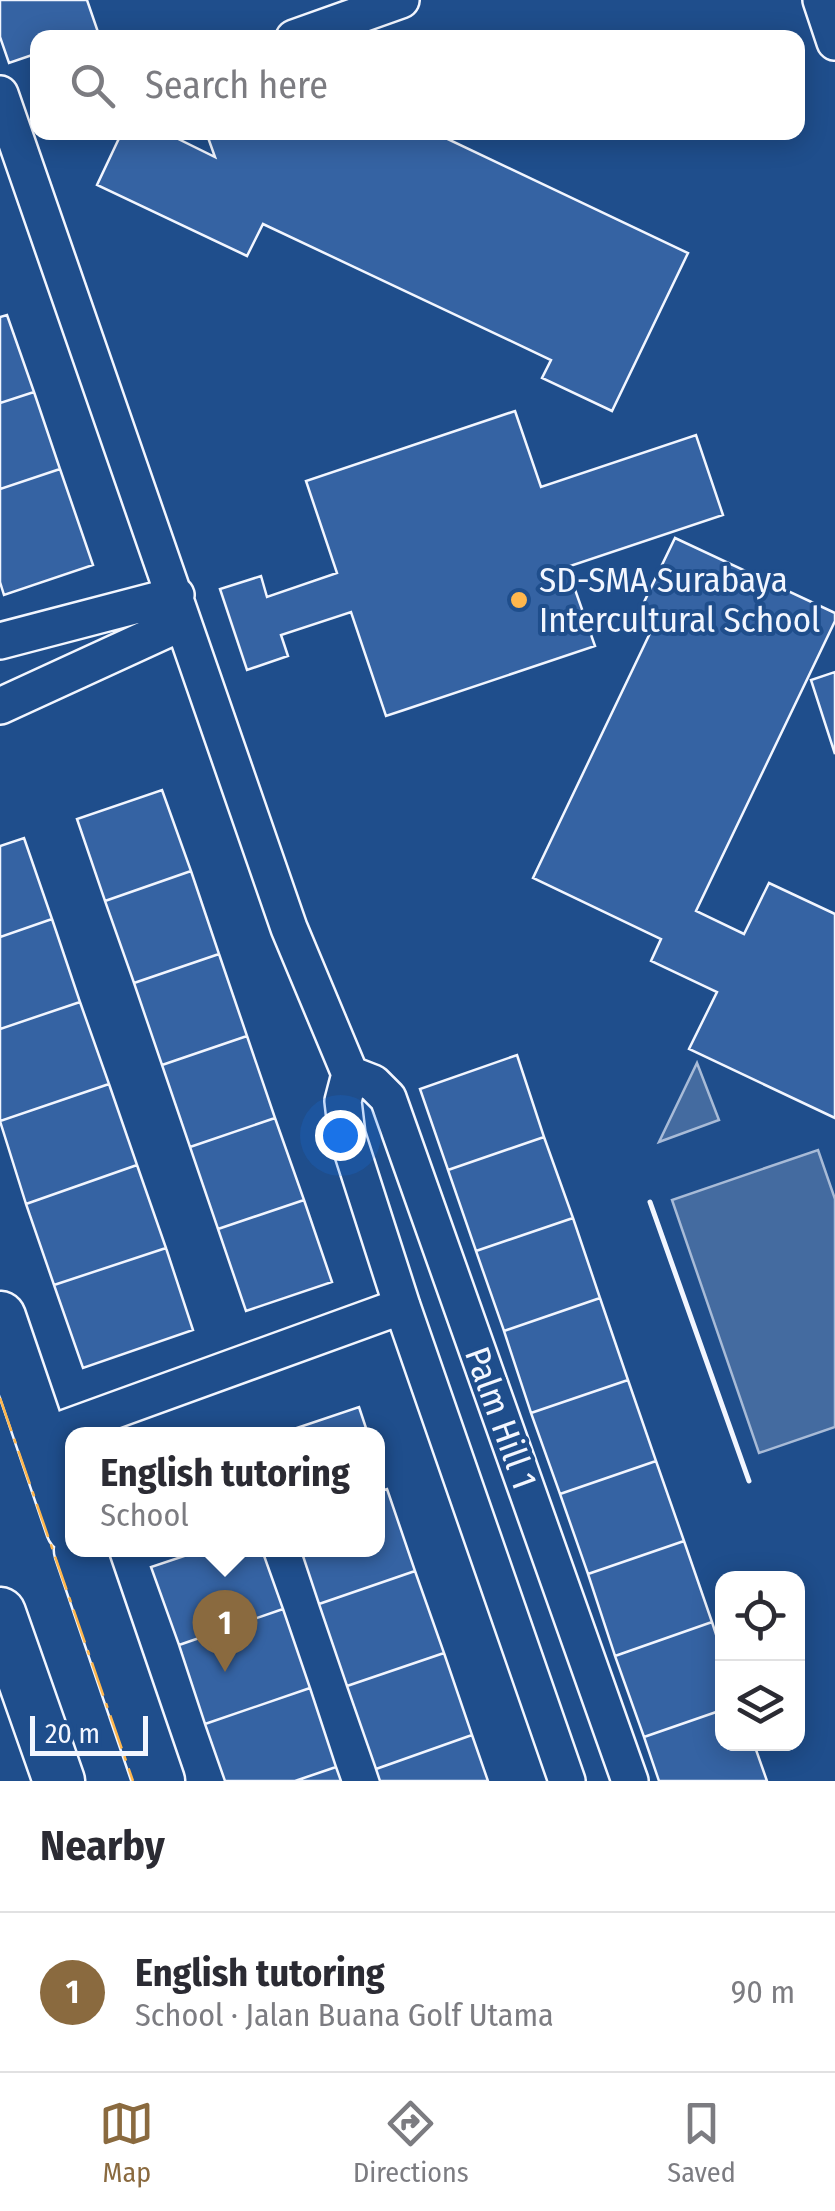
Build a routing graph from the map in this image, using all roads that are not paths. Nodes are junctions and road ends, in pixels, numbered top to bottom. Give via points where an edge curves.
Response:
1 (401, 0) edge
2 (821, 0) edge
3 (317, 30) edge
4 (835, 42) edge
5 (0, 94) edge
6 (26, 131) edge
7 (179, 608) junction
8 (0, 641) edge
9 (0, 706) edge
10 (350, 1074) junction
11 (402, 1306) junction
12 (0, 1317) edge
13 (69, 1427) edge
14 (65, 1428) edge
15 (41, 1437) junction
16 (65, 1507) edge
17 (82, 1557) edge
18 (0, 1613) edge
19 (58, 1781) edge
20 (160, 1781) edge
21 (567, 1781) edge
22 (630, 1781) edge

1 - 3 street
2 - 4 street
5 - 6 street, Palm Hill 1
6 - 7 street, Palm Hill 1
7 - 8 street
7 - 9 street
7 - 10 street, Palm Hill 1 via 289,928
10 - 11 street, Palm Hill 1 via 347,1134
10 - 22 street, Palm Hill 1 via 388,1098
11 - 13 street
11 - 21 street, Palm Hill 1
12 - 15 main road
14 - 15 street
15 - 16 main road
17 - 20 main road
18 - 19 main road

